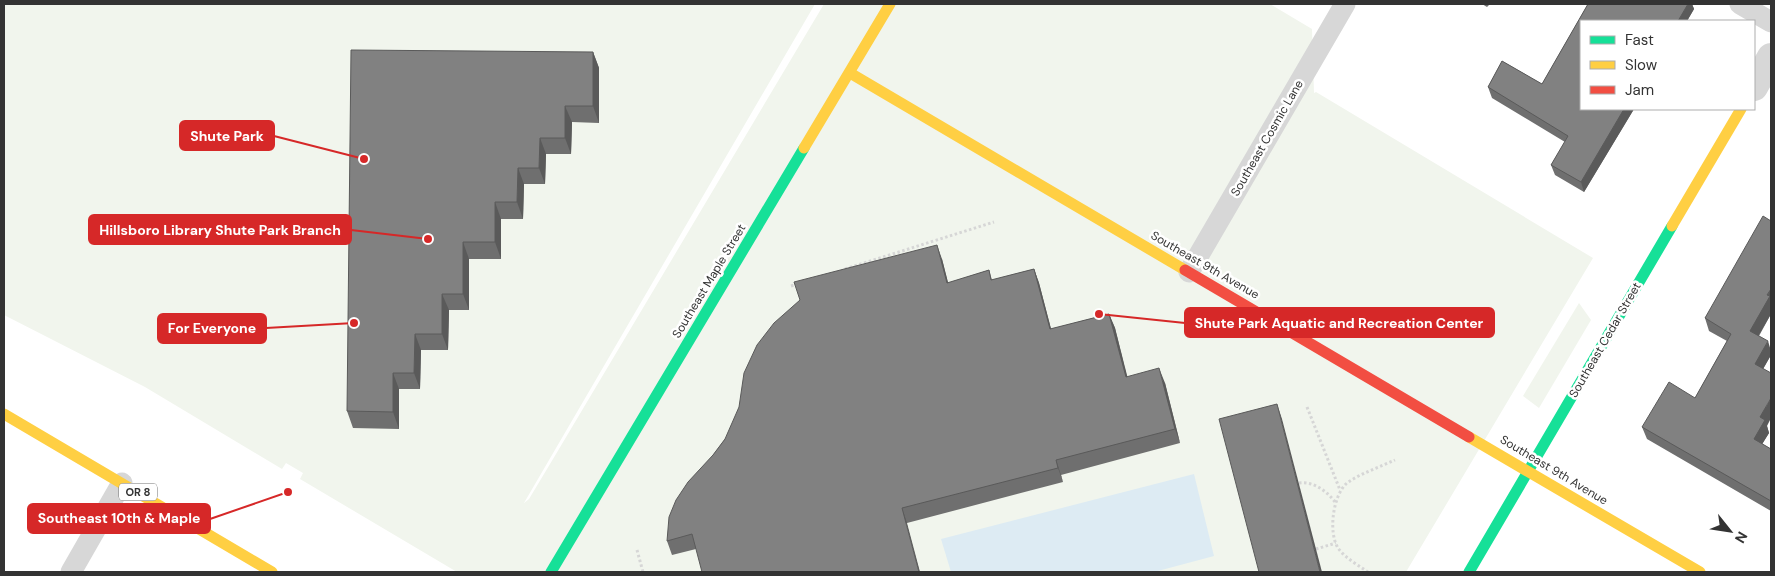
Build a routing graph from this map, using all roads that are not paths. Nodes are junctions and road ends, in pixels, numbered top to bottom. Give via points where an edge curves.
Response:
1 (890, 4) edge
2 (1345, 4) edge
3 (1740, 4) edge
4 (1771, 22) edge
5 (1771, 57) edge
6 (850, 73) junction
7 (1755, 85) edge
8 (1740, 110) edge
9 (1189, 272) junction
10 (4, 414) edge
11 (1528, 471) junction
12 (122, 483) junction
13 (70, 572) edge
14 (272, 572) edge
15 (551, 572) edge
16 (1469, 572) edge
17 (1700, 572) edge

1 - 6 street, Southeast Maple Street
2 - 9 lane, Southeast Cosmic Lane
3 - 4 lane
5 - 7 street
6 - 9 street, Southeast 9th Avenue
6 - 15 street, Southeast Maple Street
8 - 11 street, Southeast Cedar Street
9 - 11 street, Southeast 9th Avenue
10 - 12 street, OR 8
11 - 16 street, Southeast Cedar Street
11 - 17 street, Southeast 9th Avenue
12 - 13 lane
12 - 14 street, OR 8

